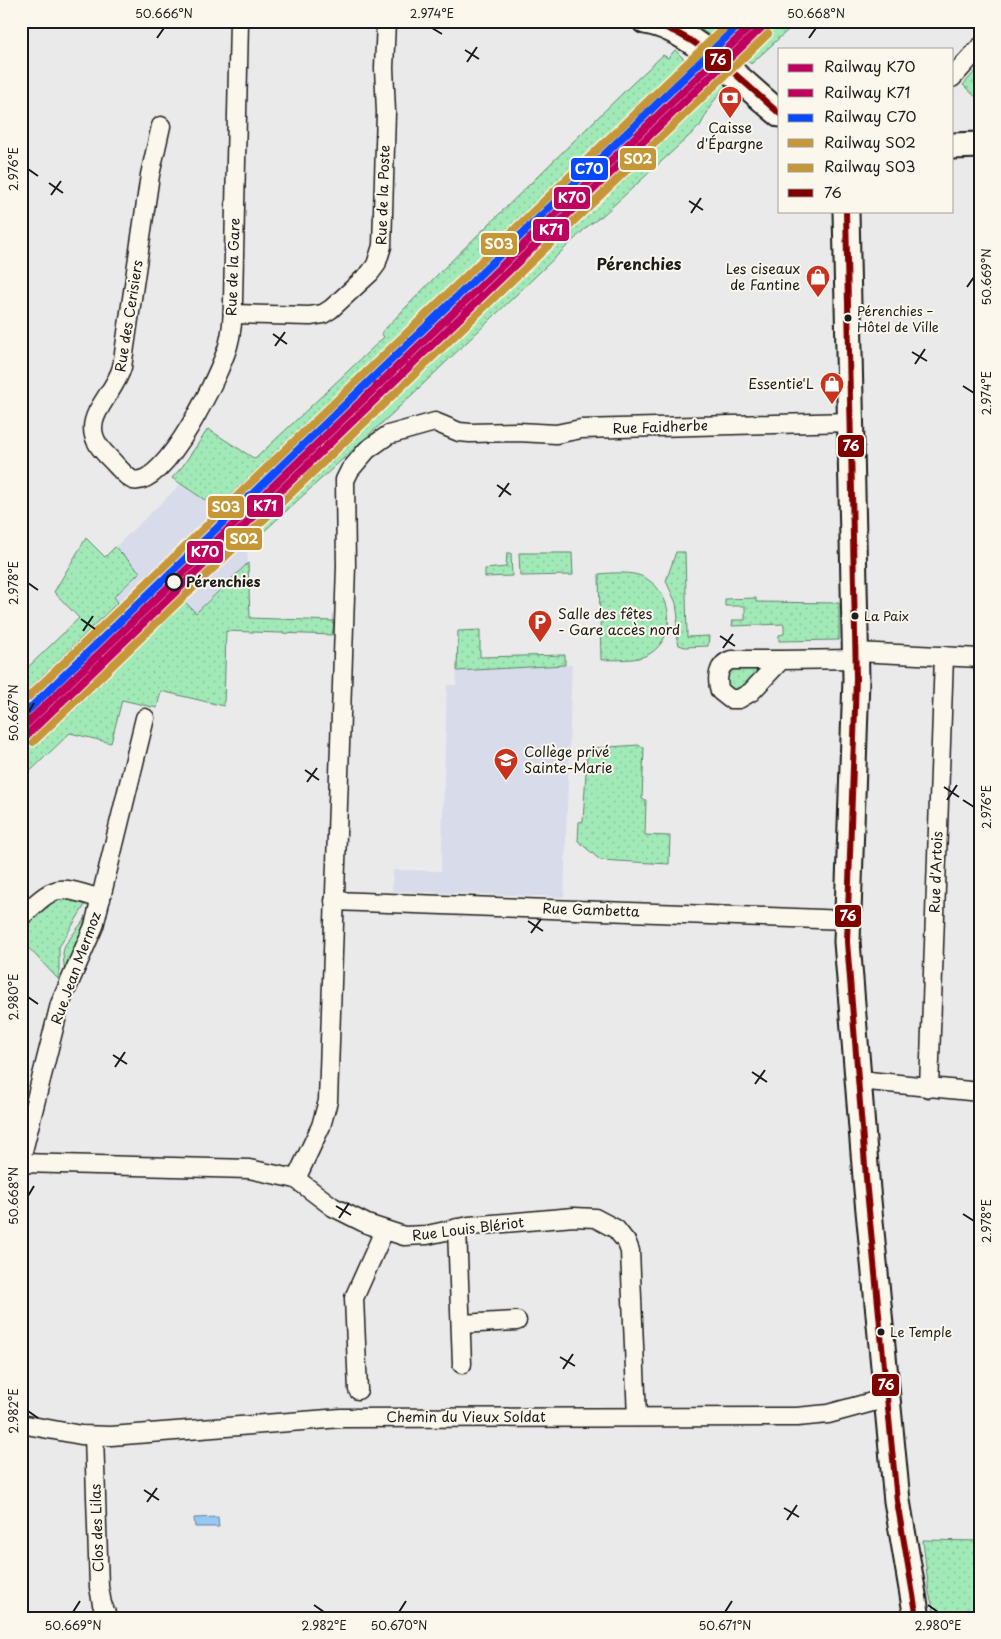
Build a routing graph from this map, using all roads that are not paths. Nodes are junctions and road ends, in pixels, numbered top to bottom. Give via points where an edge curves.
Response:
1 (239, 21) edge
2 (386, 21) edge
3 (654, 22) edge
4 (980, 47) edge
5 (954, 76) edge
6 (742, 81) junction
7 (778, 101) edge
8 (778, 112) edge
9 (161, 126) dead end
10 (980, 145) edge
11 (954, 146) edge
12 (846, 212) edge
13 (233, 314) junction
14 (851, 422) junction
15 (139, 480) joint
16 (856, 656) junction
17 (944, 656) junction
18 (980, 658) edge
19 (782, 660) dead end
20 (145, 718) dead end
21 (101, 899) junction
22 (334, 901) junction
23 (21, 917) edge
24 (847, 920) junction
25 (858, 1080) junction
26 (929, 1088) junction
27 (980, 1092) edge
28 (21, 1159) edge
29 (21, 1163) edge
30 (296, 1180) junction
31 (457, 1228) junction
32 (384, 1231) junction
33 (517, 1321) dead end
34 (461, 1324) junction
35 (462, 1364) dead end
36 (358, 1390) dead end
37 (887, 1398) junction
38 (637, 1417) junction
39 (21, 1418) edge
40 (21, 1424) edge
41 (44, 1428) junction
42 (94, 1436) junction
43 (108, 1618) edge
44 (917, 1618) edge

1 - 13 street, Rue de la Gare
2 - 13 street, Rue de la Poste via 382,246 376,265 343,299 323,314
3 - 6 main road via 685,37
4 - 5 street
6 - 7 main road
6 - 8 main road
9 - 15 street, Rue des Cerisiers via 150,175 122,367 119,380 100,407 93,428 98,446 129,478
10 - 11 main road
12 - 14 main road
13 - 15 street, Rue de la Gare via 226,354 202,403 171,455 157,471
14 - 16 main road
14 - 22 street, Rue Faidherbe via 581,429 556,434 459,432 435,422 397,431 367,450 350,470 344,490 347,530
16 - 17 street
16 - 19 street
16 - 24 main road
17 - 18 street
17 - 26 street, Rue d'Artois
20 - 21 street, Rue Jean Mermoz
21 - 23 street via 70,889 57,889 43,896
21 - 28 street, Rue Jean Mermoz via 90,939 60,1004
22 - 24 street, Rue Gambetta
22 - 30 street via 325,1114
24 - 25 main road
25 - 26 street
25 - 37 main road
26 - 27 street
29 - 30 street, Rue Louis Blériot via 238,1168
30 - 32 street, Rue Louis Blériot via 333,1207
31 - 32 street, Rue Louis Blériot via 416,1236
31 - 34 street
31 - 38 street, Rue Louis Blériot via 585,1217 603,1220 622,1235 630,1251
32 - 36 street via 354,1298
33 - 34 street
34 - 35 street
37 - 38 street, Chemin du Vieux Soldat via 812,1416
37 - 44 main road via 898,1510
38 - 42 street, Chemin du Vieux Soldat via 340,1418 210,1427 153,1435
39 - 41 street, Chemin du Vieux Soldat
40 - 41 street, Chemin du Vieux Soldat
41 - 42 street, Chemin du Vieux Soldat
42 - 43 street, Clos des Lilas via 99,1587

